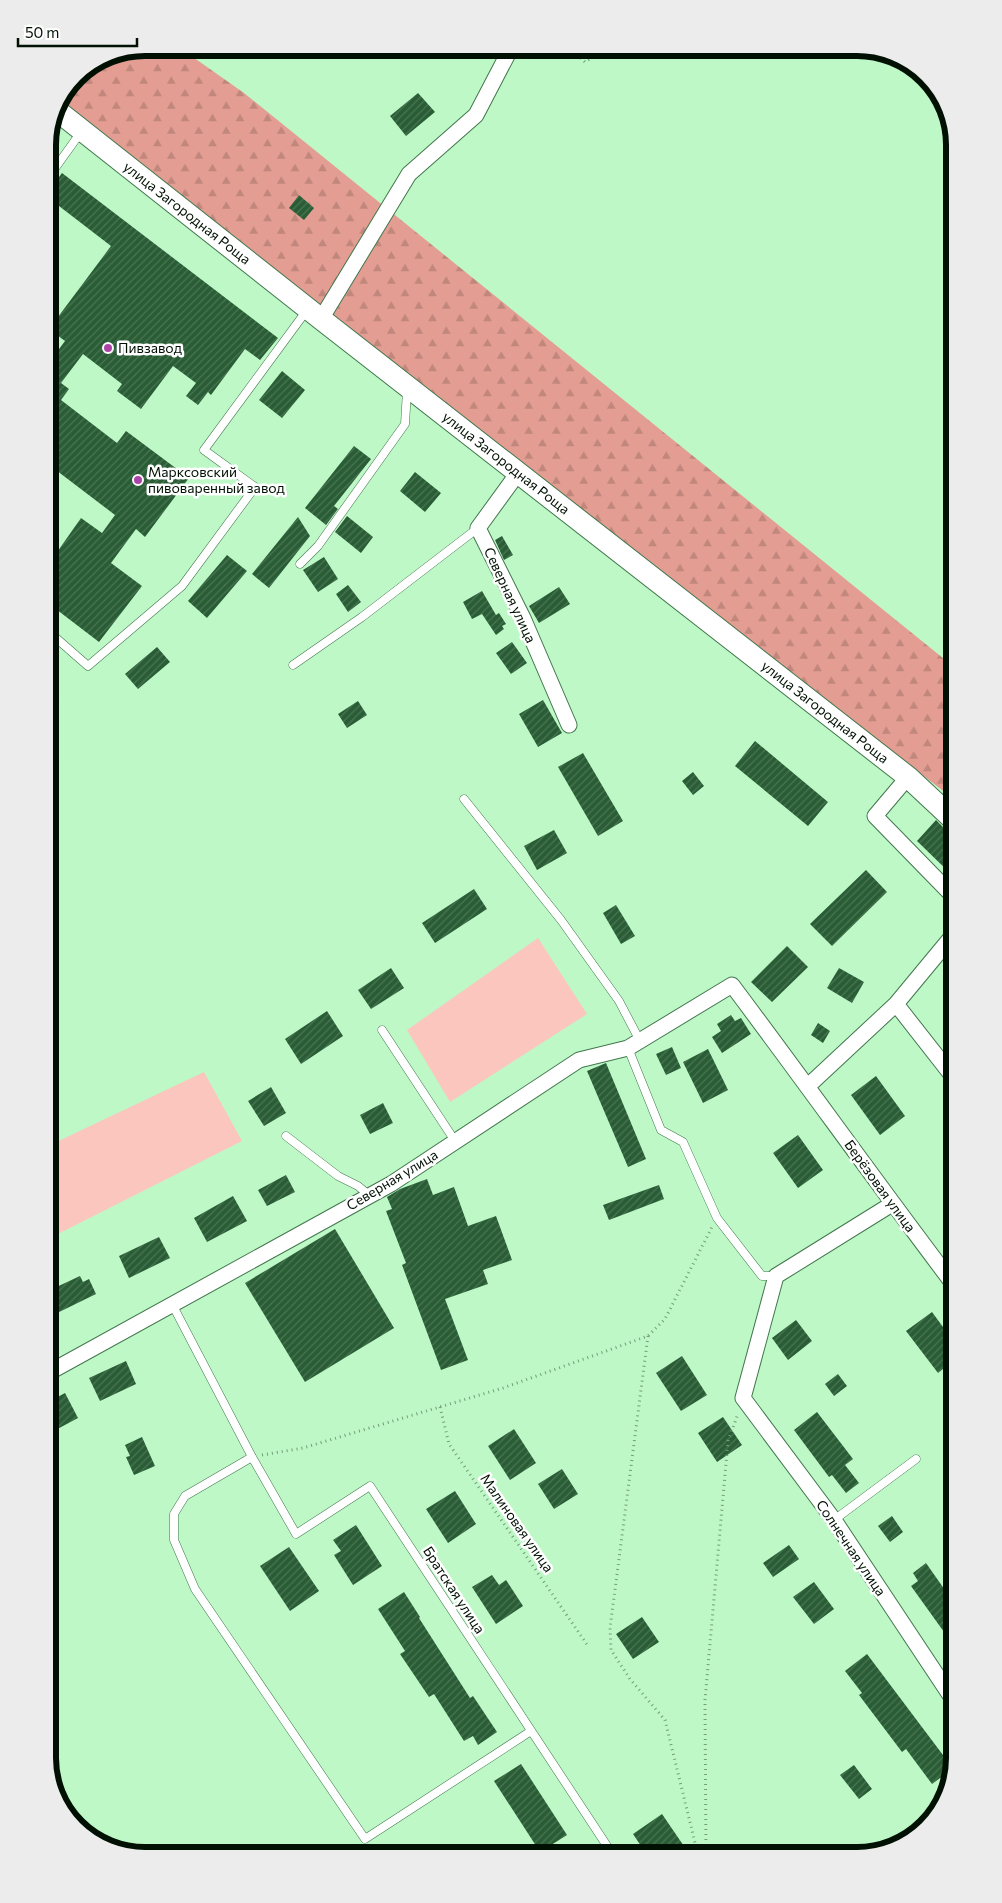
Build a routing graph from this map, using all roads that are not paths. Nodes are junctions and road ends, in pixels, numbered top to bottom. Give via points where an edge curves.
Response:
1 (507, 56) edge
2 (62, 114) edge
3 (82, 131) junction
4 (56, 167) edge
5 (315, 314) junction
6 (408, 387) junction
7 (518, 473) junction
8 (478, 528) junction
9 (300, 564) dead end
10 (56, 639) edge
11 (293, 665) dead end
12 (569, 725) dead end
13 (908, 777) junction
14 (464, 800) dead end
15 (946, 813) edge
16 (946, 889) edge
17 (946, 944) edge
18 (732, 985) joint
19 (896, 1004) junction
20 (382, 1030) dead end
21 (634, 1045) junction
22 (946, 1068) edge
23 (808, 1086) junction
24 (286, 1136) dead end
25 (455, 1141) junction
26 (369, 1195) junction
27 (892, 1204) junction
28 (946, 1275) edge
29 (776, 1276) junction
30 (172, 1304) junction
31 (66, 1363) junction
32 (56, 1364) edge
33 (56, 1369) edge
34 (252, 1457) junction
35 (916, 1458) dead end
36 (834, 1520) junction
37 (946, 1689) edge
38 (531, 1731) junction
39 (608, 1847) edge

1 - 5 street via 476,116 409,174
2 - 3 street, улица Загородная Роща
3 - 4 lane
3 - 5 street, улица Загородная Роща
5 - 6 street, улица Загородная Роща
5 - 10 lane via 204,450 255,487 182,586 88,666
6 - 7 street, улица Загородная Роща
6 - 9 lane via 405,424 318,546
7 - 8 street
7 - 13 street, улица Загородная Роща
8 - 11 lane
8 - 12 street, Северная улица
13 - 15 street, улица Загородная Роща
13 - 16 street via 875,816
14 - 21 lane via 561,920 619,1001
17 - 19 street
18 - 21 street, Северная улица
18 - 23 street, Берёзовая улица
19 - 22 street
19 - 23 street
20 - 25 lane
21 - 25 street, Северная улица via 579,1060
21 - 29 lane via 661,1130 684,1142 717,1218 762,1276
23 - 27 street, Берёзовая улица
24 - 26 lane
25 - 26 street, Северная улица
26 - 30 street, Северная улица
27 - 28 street, Берёзовая улица
27 - 29 street
29 - 36 street, Солнечная улица via 743,1398
30 - 31 street, Северная улица
30 - 34 lane
31 - 32 lane
31 - 33 street, Северная улица
34 - 38 lane, Братская улица via 296,1534 370,1486
34 - 38 lane via 185,1496 174,1514 174,1540 195,1589 365,1839
35 - 36 lane
36 - 37 street, Солнечная улица
38 - 39 lane, Братская улица

